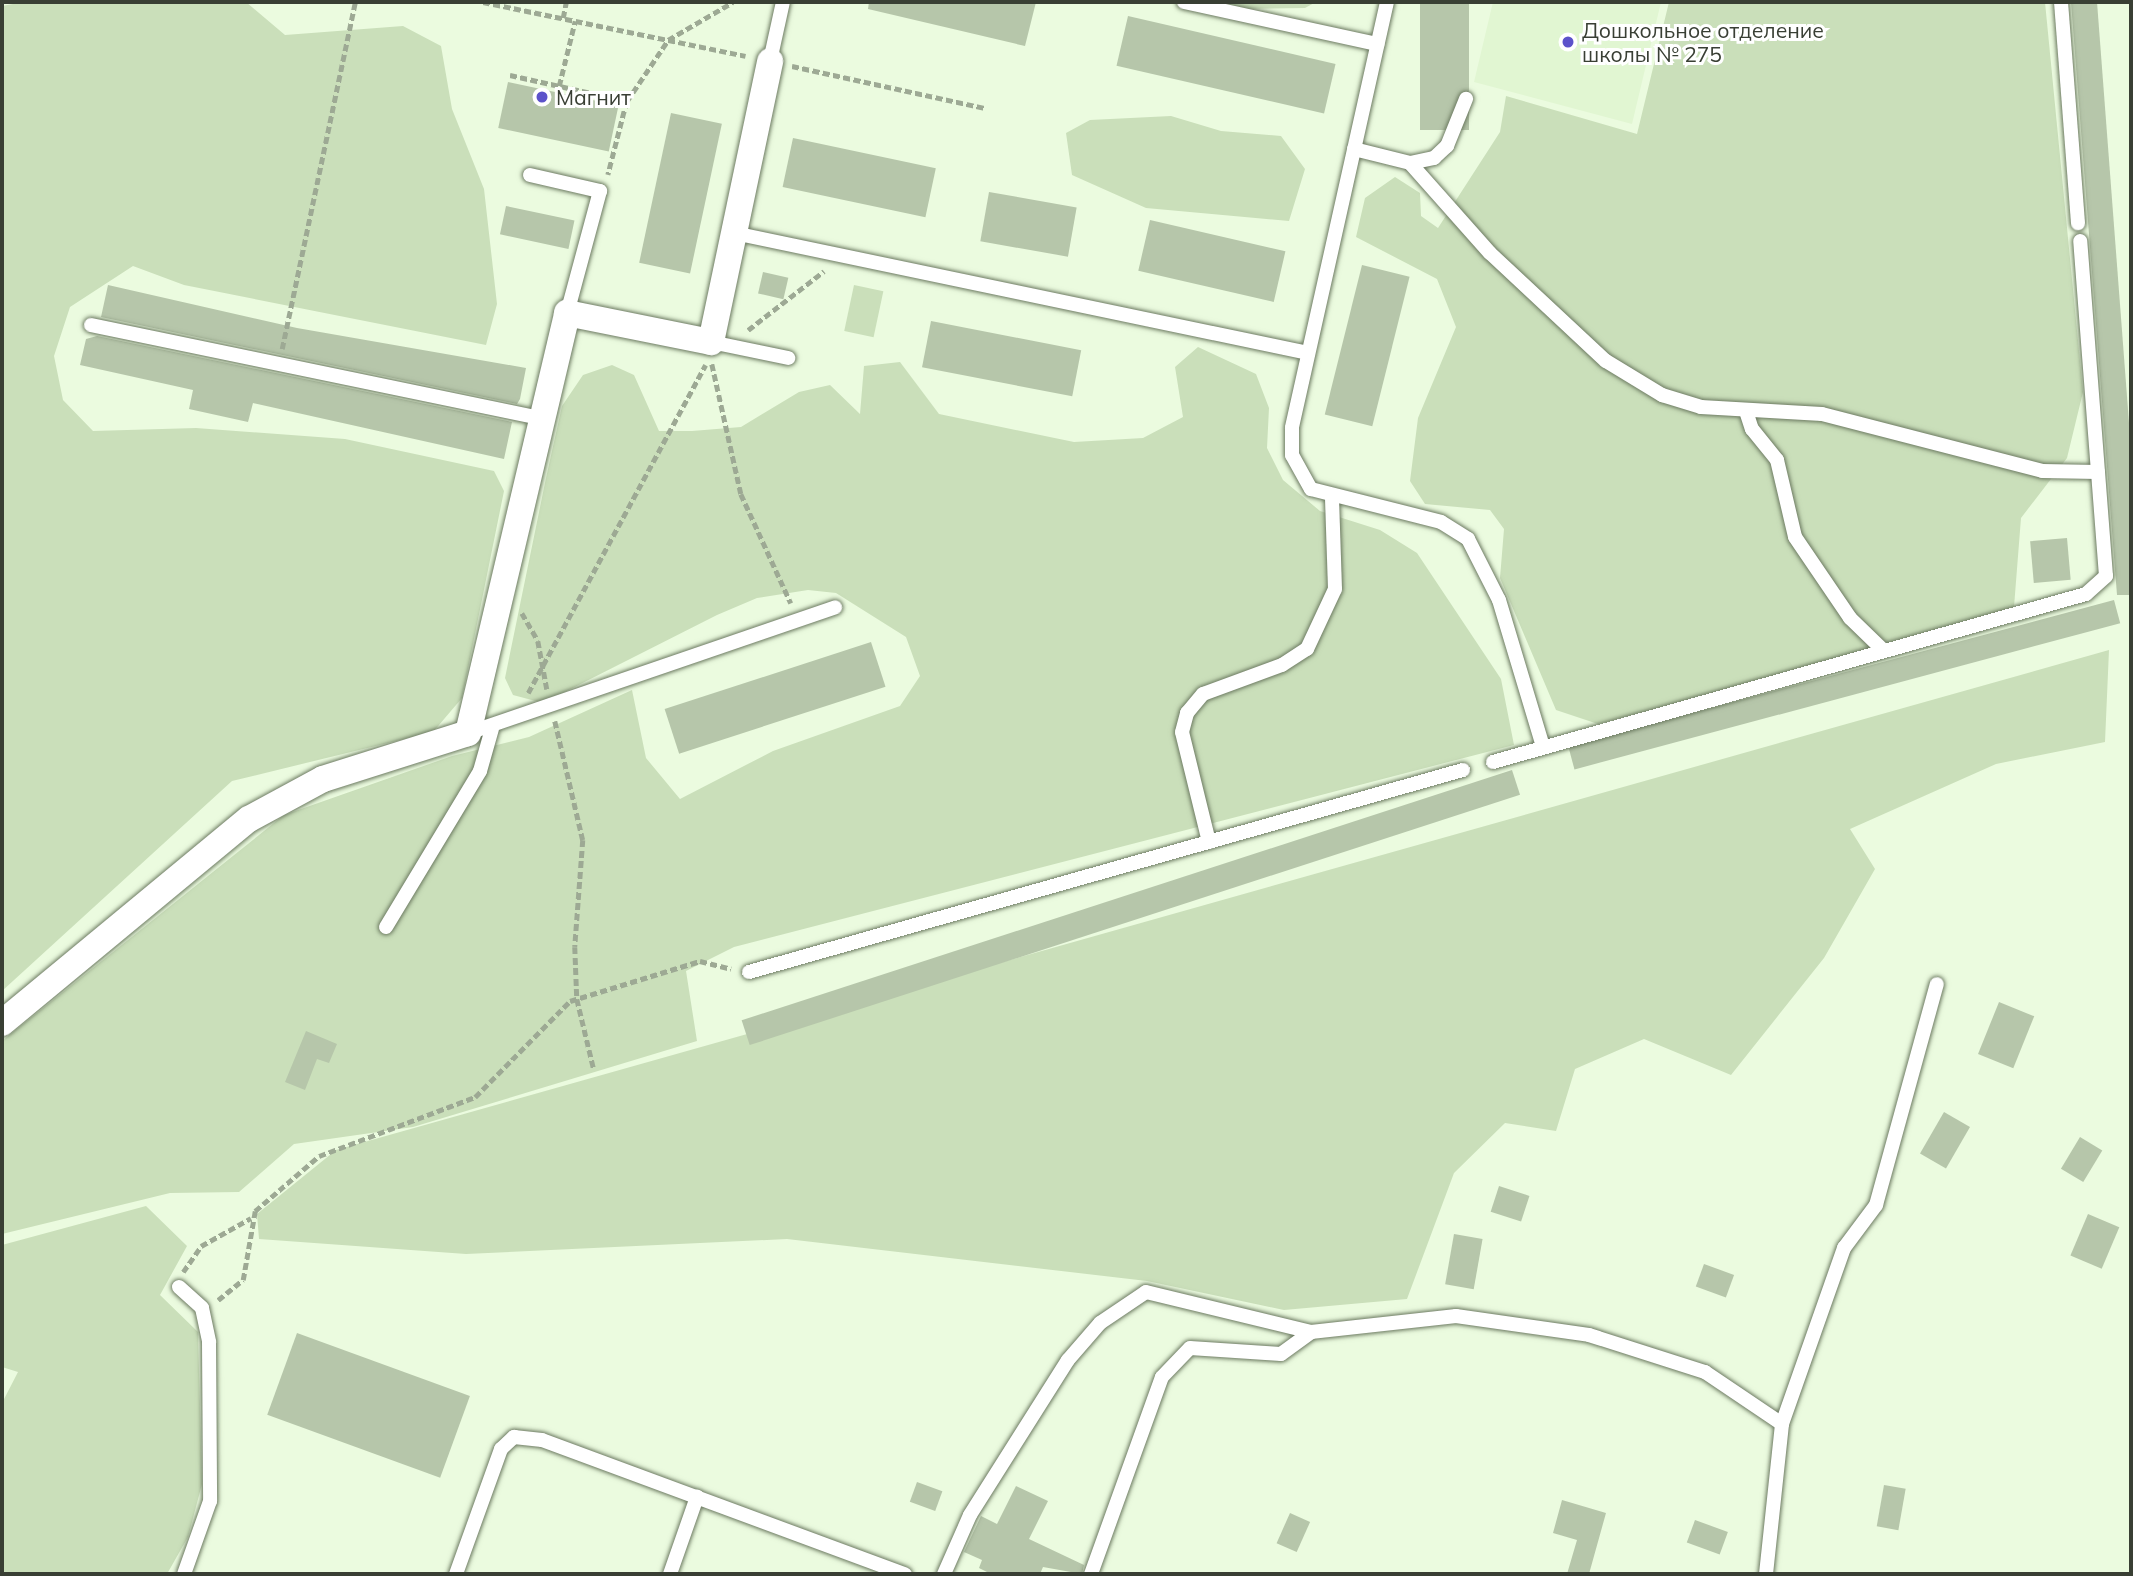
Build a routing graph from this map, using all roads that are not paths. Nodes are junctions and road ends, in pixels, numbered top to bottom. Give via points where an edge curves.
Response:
1 (783, 2) edge
2 (1184, 2) edge
3 (1387, 2) edge
4 (2061, 2) edge
5 (1377, 44) junction
6 (770, 61) joint
7 (1466, 99) dead end
8 (1354, 149) junction
9 (1410, 163) junction
10 (530, 175) dead end
11 (2078, 223) dead end
12 (734, 233) junction
13 (2080, 241) dead end
14 (567, 313) junction
15 (91, 326) dead end
16 (719, 344) junction
17 (1308, 353) junction
18 (788, 358) dead end
19 (1746, 411) junction
20 (544, 419) junction
21 (2098, 472) junction
22 (1332, 498) junction
23 (835, 607) dead end
24 (1884, 652) junction
25 (480, 731) junction
26 (1543, 747) junction
27 (1493, 762) dead end
28 (1463, 770) dead end
29 (1209, 842) junction
30 (386, 928) dead end
31 (749, 972) road end
32 (1937, 985) dead end
33 (2, 1023) edge
34 (179, 1287) road end
35 (1311, 1332) junction
36 (1782, 1424) junction
37 (697, 1497) junction
38 (184, 1574) edge
39 (456, 1574) edge
40 (670, 1574) edge
41 (905, 1574) edge
42 (946, 1574) edge
43 (1091, 1574) edge
44 (1766, 1574) edge

1 - 6 lane
2 - 5 lane
3 - 5 lane
4 - 11 lane
5 - 8 lane
6 - 12 street
7 - 9 lane via 1447,146 1434,158
8 - 9 lane
8 - 17 lane
9 - 19 lane via 1490,253 1606,361 1662,395
10 - 14 lane via 600,191
12 - 16 street
12 - 17 lane
13 - 21 lane
14 - 16 street
14 - 20 street
15 - 20 lane
16 - 18 lane
17 - 22 lane via 1292,455 1311,489
19 - 21 lane via 1822,414 2042,471
19 - 24 lane via 1752,429 1777,460 1795,537 1850,618
20 - 25 street via 507,573
21 - 24 lane via 2106,576 2087,594
22 - 26 lane via 1441,522 1468,539 1499,600
22 - 29 lane via 1335,589 1307,649 1282,665 1203,694 1187,713 1182,732
23 - 25 lane
24 - 26 lane
25 - 30 lane via 480,771
25 - 33 street via 323,779 249,819
26 - 27 lane
28 - 29 lane
29 - 31 lane
32 - 36 lane via 1876,1205 1844,1248
34 - 38 lane via 202,1308 208,1342 210,1501
35 - 36 lane via 1456,1316 1589,1335 1705,1372
35 - 42 lane via 1146,1292 1100,1323 1069,1360 970,1515
35 - 43 lane via 1281,1354 1189,1348 1173,1359
36 - 44 lane
37 - 39 lane via 542,1440 514,1437 501,1449
37 - 40 lane
37 - 41 lane

